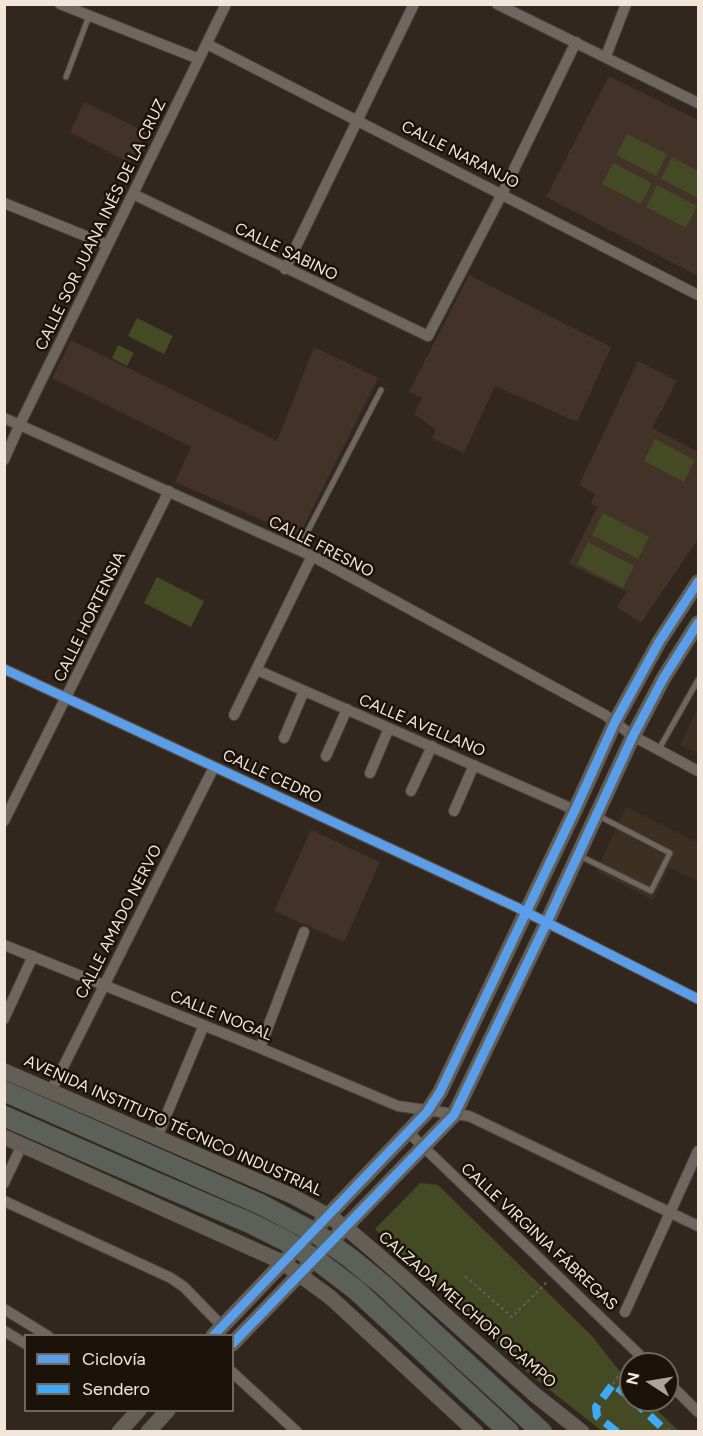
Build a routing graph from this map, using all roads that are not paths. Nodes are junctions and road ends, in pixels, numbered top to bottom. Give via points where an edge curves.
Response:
1 (60, 4) edge
2 (226, 4) edge
3 (414, 4) edge
4 (497, 4) edge
5 (626, 4) edge
6 (89, 16) junction
7 (576, 42) junction
8 (207, 44) junction
9 (606, 56) junction
10 (200, 59) junction
11 (66, 77) dead end
12 (699, 103) edge
13 (358, 120) junction
14 (133, 194) junction
15 (502, 194) junction
16 (4, 202) edge
17 (108, 245) junction
18 (285, 269) junction
19 (699, 295) edge
20 (381, 390) dead end
21 (4, 418) edge
22 (20, 424) junction
23 (4, 460) edge
24 (170, 491) junction
25 (298, 550) junction
26 (312, 556) junction
27 (699, 582) edge
28 (699, 623) edge
29 (4, 669) edge
30 (257, 670) junction
31 (699, 680) edge
32 (304, 691) junction
33 (67, 698) junction
34 (346, 709) junction
35 (234, 715) dead end
36 (615, 722) junction
37 (389, 728) junction
38 (633, 736) junction
39 (284, 738) dead end
40 (432, 746) junction
41 (658, 751) junction
42 (326, 756) dead end
43 (474, 765) junction
44 (214, 767) junction
45 (699, 771) edge
46 (370, 773) dead end
47 (411, 791) dead end
48 (575, 810) junction
49 (454, 811) dead end
50 (596, 815) junction
51 (4, 821) edge
52 (578, 855) junction
53 (526, 912) junction
54 (547, 922) junction
55 (304, 932) dead end
56 (4, 945) edge
57 (33, 956) junction
58 (104, 985) junction
59 (699, 999) edge
60 (4, 1019) edge
61 (204, 1025) junction
62 (260, 1048) junction
63 (4, 1071) edge
64 (4, 1091) edge
65 (51, 1091) junction
66 (427, 1112) junction
67 (454, 1115) junction
68 (4, 1116) edge
69 (408, 1132) junction
70 (4, 1137) edge
71 (157, 1137) junction
72 (22, 1145) junction
73 (423, 1148) junction
74 (699, 1151) edge
75 (228, 1168) junction
76 (4, 1183) edge
77 (4, 1201) edge
78 (670, 1211) junction
79 (327, 1215) junction
80 (203, 1225) junction
81 (699, 1226) edge
82 (345, 1227) junction
83 (377, 1254) junction
84 (282, 1262) junction
85 (300, 1274) junction
86 (330, 1297) junction
87 (4, 1310) edge
88 (625, 1312) dead end
89 (4, 1331) edge
90 (218, 1331) edge
91 (46, 1334) edge
92 (234, 1342) edge
93 (24, 1343) edge
94 (637, 1352) edge
95 (234, 1374) edge
96 (679, 1393) edge
97 (135, 1412) edge
98 (166, 1412) edge
99 (699, 1412) edge
100 (470, 1430) edge
101 (119, 1431) edge
102 (148, 1431) edge
103 (297, 1431) edge
104 (509, 1431) edge
105 (542, 1431) edge
106 (582, 1431) edge

1 - 6 street
2 - 8 street, CALLE SOR JUANA INÉS DE LA CRUZ
3 - 13 street
4 - 7 street
5 - 9 street
6 - 10 street
6 - 11 lane
7 - 9 street
7 - 15 street
8 - 10 street, CALLE SOR JUANA INÉS DE LA CRUZ
8 - 13 street, CALLE NARANJO
9 - 12 street
10 - 14 street, CALLE SOR JUANA INÉS DE LA CRUZ
13 - 15 street, CALLE NARANJO
13 - 18 street
14 - 17 street, CALLE SOR JUANA INÉS DE LA CRUZ
14 - 18 street, CALLE SABINO
15 - 18 street, CALLE SABINO via 428,336
15 - 19 street, CALLE NARANJO
16 - 17 street
17 - 22 street, CALLE SOR JUANA INÉS DE LA CRUZ
20 - 25 lane
21 - 22 street, CALLE FRESNO
22 - 23 street, CALLE SOR JUANA INÉS DE LA CRUZ
22 - 24 street, CALLE FRESNO
24 - 25 street, CALLE FRESNO
24 - 33 street, CALLE HORTENSIA
25 - 26 street, CALLE FRESNO
26 - 30 street
26 - 36 street, CALLE FRESNO
27 - 36 main road via 659,642
28 - 38 main road
29 - 33 street, CALLE CEDRO
30 - 32 street, CALLE AVELLANO
30 - 35 street
31 - 41 lane
32 - 34 street, CALLE AVELLANO
32 - 39 street
33 - 44 street, CALLE CEDRO
33 - 51 street, CALLE HORTENSIA
34 - 37 street, CALLE AVELLANO
34 - 42 street
36 - 38 street, CALLE FRESNO
36 - 48 main road
37 - 40 street, CALLE AVELLANO
37 - 46 street
38 - 41 street, CALLE FRESNO
38 - 50 main road
40 - 43 street, CALLE AVELLANO
40 - 47 street
41 - 45 street, CALLE FRESNO
43 - 48 street, CALLE AVELLANO
43 - 49 street
44 - 53 street, CALLE CEDRO
44 - 58 street, CALLE AMADO NERVO
48 - 53 main road
50 - 52 main road
50 - 52 lane via 670,853 651,891
52 - 54 main road
53 - 54 street, CALLE CEDRO
53 - 66 main road via 444,1086
54 - 59 street, CALLE CEDRO
54 - 67 main road
55 - 62 street
56 - 57 street, CALLE NOGAL
57 - 58 street, CALLE NOGAL
57 - 60 street
58 - 61 street, CALLE NOGAL
58 - 65 street, CALLE AMADO NERVO
61 - 62 street, CALLE NOGAL
61 - 71 street
62 - 66 street, CALLE NOGAL via 398,1106
63 - 65 main road, AVENIDA INSTITUTO TÉCNICO INDUSTRIAL
64 - 105 highway, bridge via 279,1213 336,1246
65 - 71 main road, AVENIDA INSTITUTO TÉCNICO INDUSTRIAL
66 - 67 street, CALLE NOGAL
66 - 69 main road
67 - 73 main road
67 - 78 street, CALLE NOGAL via 469,1116
68 - 104 highway, bridge via 286,1241 356,1290
69 - 73 street, CALLE VIRGINIA FÁBREGAS
69 - 79 main road
70 - 72 main road
71 - 75 main road, AVENIDA INSTITUTO TÉCNICO INDUSTRIAL
72 - 76 street
72 - 80 main road
73 - 82 main road
73 - 94 street, CALLE VIRGINIA FÁBREGAS
74 - 78 street
75 - 79 main road, AVENIDA INSTITUTO TÉCNICO INDUSTRIAL
75 - 80 main road
77 - 90 street via 171,1278 184,1287
78 - 81 street, CALLE NOGAL
78 - 88 street
79 - 82 main road, CALZADA MELCHOR OCAMPO
79 - 84 main road
80 - 84 main road
82 - 83 main road, CALZADA MELCHOR OCAMPO
82 - 85 main road
83 - 86 main road via 346,1269
83 - 106 main road, CALZADA MELCHOR OCAMPO via 534,1394
84 - 85 main road
84 - 90 main road
85 - 86 main road
85 - 92 main road
86 - 100 main road
87 - 91 street
89 - 93 street
95 - 103 street
96 - 99 street
97 - 101 main road
98 - 102 main road

